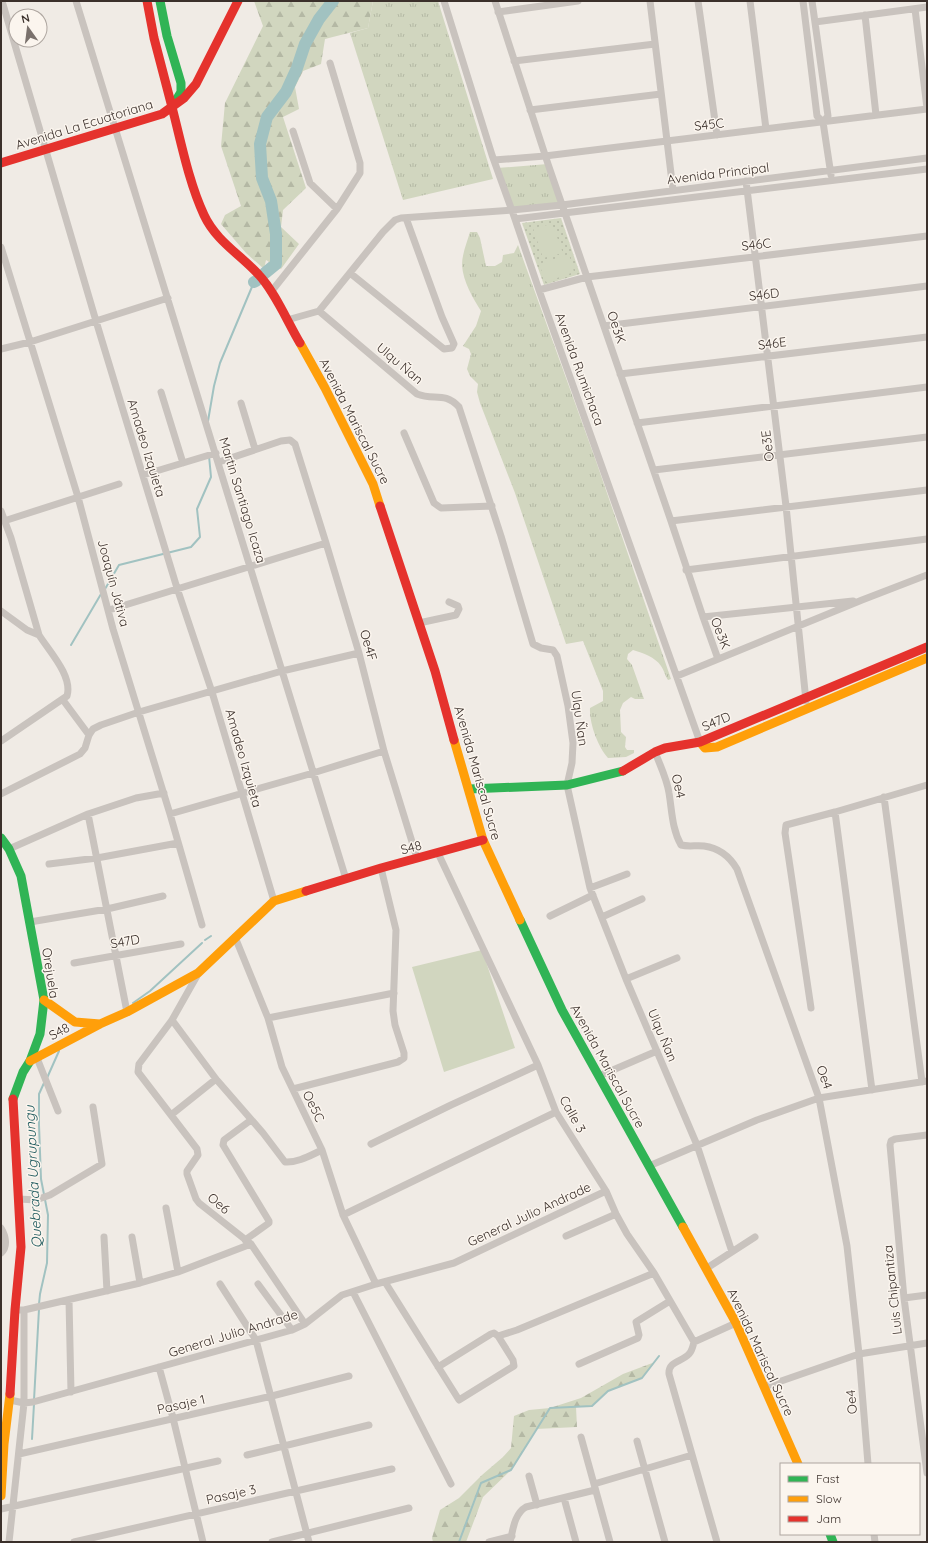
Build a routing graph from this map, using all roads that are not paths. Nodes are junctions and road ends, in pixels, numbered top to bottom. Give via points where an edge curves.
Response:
1 (2, 1) edge
2 (76, 1) edge
3 (147, 1) edge
4 (160, 1) edge
5 (238, 1) edge
6 (444, 1) edge
7 (495, 1) edge
8 (578, 1) edge
9 (650, 1) edge
10 (698, 1) edge
11 (750, 1) edge
12 (803, 1) edge
13 (812, 1) edge
14 (927, 7) edge
15 (915, 9) junction
16 (498, 12) junction
17 (865, 15) junction
18 (815, 22) junction
19 (655, 44) junction
20 (514, 61) junction
21 (330, 63) dead end
22 (661, 94) junction
23 (172, 107) junction
24 (927, 108) edge
25 (530, 110) junction
26 (876, 115) junction
27 (824, 122) junction
28 (114, 125) junction
29 (766, 129) junction
30 (293, 131) dead end
31 (717, 135) junction
32 (667, 141) junction
33 (45, 146) junction
34 (1, 156) edge
35 (545, 156) junction
36 (927, 158) edge
37 (494, 160) junction
38 (1, 163) edge
39 (927, 169) edge
40 (830, 171) junction
41 (746, 181) junction
42 (832, 181) junction
43 (674, 190) junction
44 (747, 191) junction
45 (562, 205) junction
46 (337, 208) junction
47 (512, 210) junction
48 (565, 213) junction
49 (406, 218) junction
50 (516, 219) junction
51 (927, 236) edge
52 (1, 247) edge
53 (756, 256) junction
54 (350, 272) junction
55 (587, 277) junction
56 (927, 286) edge
57 (539, 290) junction
58 (271, 292) junction
59 (168, 298) junction
60 (762, 306) junction
61 (319, 311) junction
62 (287, 320) junction
63 (96, 321) junction
64 (604, 326) junction
65 (927, 337) edge
66 (30, 342) junction
67 (1, 349) edge
68 (768, 356) junction
69 (620, 374) junction
70 (927, 387) edge
71 (161, 392) dead end
72 (241, 403) dead end
73 (774, 406) junction
74 (637, 423) junction
75 (404, 433) dead end
76 (927, 437) edge
77 (255, 449) junction
78 (212, 454) junction
79 (780, 455) junction
80 (218, 462) junction
81 (183, 463) junction
82 (654, 470) junction
83 (143, 475) junction
84 (119, 484) dead end
85 (927, 490) edge
86 (78, 497) junction
87 (492, 506) junction
88 (786, 506) junction
89 (1, 511) edge
90 (2, 520) edge
91 (671, 520) junction
92 (927, 539) edge
93 (326, 543) junction
94 (792, 556) junction
95 (251, 567) junction
96 (686, 570) junction
97 (927, 575) edge
98 (177, 588) junction
99 (862, 600) junction
100 (449, 602) dead end
101 (797, 606) junction
102 (109, 610) junction
103 (1, 611) edge
104 (702, 617) junction
105 (419, 623) junction
106 (799, 626) junction
107 (39, 635) junction
108 (927, 647) edge
109 (359, 653) junction
110 (927, 658) edge
111 (718, 659) junction
112 (282, 671) junction
113 (677, 676) junction
114 (212, 692) junction
115 (806, 698) junction
116 (63, 700) junction
117 (807, 709) junction
118 (139, 712) junction
119 (89, 735) junction
120 (1, 741) edge
121 (700, 742) junction
122 (384, 751) junction
123 (655, 752) junction
124 (314, 773) junction
125 (567, 785) junction
126 (927, 785) edge
127 (469, 789) junction
128 (164, 793) junction
129 (1, 794) edge
130 (242, 794) junction
131 (884, 797) junction
132 (835, 812) junction
133 (88, 814) junction
134 (170, 814) junction
135 (1, 838) edge
136 (482, 840) junction
137 (178, 843) junction
138 (9, 849) junction
139 (438, 853) junction
140 (97, 858) junction
141 (417, 858) junction
142 (49, 864) dead end
143 (381, 868) junction
144 (628, 874) dead end
145 (346, 879) junction
146 (592, 891) junction
147 (163, 896) dead end
148 (642, 899) dead end
149 (274, 901) junction
150 (107, 909) junction
151 (550, 916) dead end
152 (602, 917) junction
153 (30, 922) junction
154 (202, 925) dead end
155 (235, 937) junction
156 (181, 944) dead end
157 (115, 956) junction
158 (677, 958) dead end
159 (74, 963) dead end
160 (198, 973) junction
161 (626, 979) junction
162 (394, 992) junction
163 (44, 1000) junction
164 (811, 1008) dead end
165 (127, 1012) junction
166 (268, 1018) junction
167 (172, 1020) junction
168 (100, 1024) junction
169 (657, 1051) junction
170 (34, 1059) junction
171 (538, 1066) junction
172 (599, 1076) junction
173 (216, 1079) junction
174 (924, 1082) edge
175 (293, 1089) junction
176 (872, 1090) junction
177 (819, 1098) junction
178 (93, 1107) dead end
179 (58, 1111) dead end
180 (556, 1112) junction
181 (171, 1115) junction
182 (251, 1120) junction
183 (927, 1135) edge
184 (371, 1144) dead end
185 (696, 1145) junction
186 (322, 1150) junction
187 (649, 1166) junction
188 (606, 1190) junction
189 (19, 1199) junction
190 (166, 1208) dead end
191 (343, 1214) junction
192 (616, 1214) junction
193 (1, 1228) edge
194 (566, 1236) dead end
195 (104, 1237) dead end
196 (132, 1237) dead end
197 (755, 1237) dead end
198 (248, 1242) junction
199 (732, 1252) junction
200 (1, 1253) edge
201 (707, 1268) junction
202 (178, 1272) junction
203 (654, 1273) junction
204 (385, 1282) junction
205 (140, 1283) junction
206 (220, 1284) dead end
207 (258, 1284) dead end
208 (376, 1284) junction
209 (107, 1291) junction
210 (352, 1292) junction
211 (927, 1295) edge
212 (904, 1298) junction
213 (69, 1300) junction
214 (670, 1301) junction
215 (20, 1310) junction
216 (736, 1323) junction
217 (305, 1324) junction
218 (292, 1330) junction
219 (498, 1336) junction
220 (256, 1340) junction
221 (694, 1342) junction
222 (927, 1343) edge
223 (910, 1345) junction
224 (859, 1354) junction
225 (580, 1364) dead end
226 (438, 1367) junction
227 (159, 1368) junction
228 (349, 1376) dead end
229 (764, 1387) junction
230 (71, 1392) junction
231 (272, 1396) junction
232 (10, 1400) junction
233 (24, 1403) junction
234 (173, 1418) junction
235 (369, 1425) dead end
236 (581, 1438) dead end
237 (637, 1441) dead end
238 (3, 1443) edge
239 (284, 1447) junction
240 (19, 1454) junction
241 (248, 1455) dead end
242 (692, 1455) junction
243 (218, 1461) dead end
244 (798, 1463) edge
245 (868, 1463) edge
246 (185, 1468) junction
247 (392, 1469) dead end
248 (645, 1470) junction
249 (927, 1473) edge
250 (529, 1476) dead end
251 (451, 1484) dead end
252 (595, 1487) junction
253 (296, 1491) junction
254 (1, 1496) edge
255 (564, 1498) junction
256 (537, 1505) junction
257 (12, 1507) junction
258 (410, 1508) dead end
259 (1, 1509) edge
260 (196, 1514) junction
261 (307, 1534) junction
262 (511, 1539) edge
263 (9, 1542) edge
264 (74, 1542) edge
265 (203, 1542) edge
266 (272, 1542) edge
267 (309, 1542) edge
268 (489, 1542) edge
269 (576, 1542) edge
270 (610, 1542) edge
271 (665, 1542) edge
272 (717, 1542) edge

1 - 33 street, Amadeo Izquieta
2 - 28 street, Martin Santiago Icaza
3 - 23 street, Avenida Mariscal Sucre
4 - 23 street via 181,83 181,92
5 - 23 street, Avenida La Ecuatoriana via 196,84 183,100
6 - 37 street, Avenida Rumichaca
7 - 16 street, Oe3K
8 - 16 street
9 - 19 street
10 - 31 street
11 - 29 street
12 - 27 street via 817,116
13 - 18 street
14 - 15 street
15 - 17 street
15 - 24 street
16 - 20 street, Oe3K
17 - 18 street
17 - 26 street
18 - 27 street via 828,116
19 - 20 street
19 - 22 street
20 - 25 street, Oe3K
21 - 46 street via 360,163 360,173
22 - 25 street
22 - 32 street
23 - 28 street, Avenida La Ecuatoriana via 160,108
23 - 58 street, Avenida Mariscal Sucre via 187,168 206,220 220,239 260,276
24 - 26 street, S45C
25 - 35 street, Oe3K
26 - 27 street, S45C
27 - 29 street, S45C
27 - 40 street
28 - 33 street, Avenida La Ecuatoriana
28 - 59 street, Martin Santiago Icaza
29 - 31 street, S45C
30 - 46 street via 310,184
31 - 32 street, S45C
32 - 35 street, S45C
32 - 43 street
33 - 34 street
33 - 38 street, Avenida La Ecuatoriana
33 - 63 street, Amadeo Izquieta
35 - 37 street, S45C
35 - 45 street, Oe3K
36 - 40 street, Avenida Principal
37 - 47 street, Avenida Rumichaca
39 - 42 street, Avenida Principal
40 - 41 street, Avenida Principal
40 - 42 street
41 - 43 street, Avenida Principal
41 - 44 street, Oe3E
42 - 44 street, Avenida Principal
43 - 45 street, Avenida Principal
44 - 48 street, Avenida Principal
44 - 53 street, Oe3E
45 - 47 street, Avenida Principal
45 - 48 street, Oe3K
46 - 58 street
47 - 49 street, Avenida Principal
47 - 50 street, Avenida Rumichaca
48 - 50 street, Avenida Principal
48 - 55 street, Oe3K
49 - 54 street via 395,220
49 - 54 street via 454,344 452,348 444,349
50 - 57 street, Avenida Rumichaca
51 - 53 street, S46C
52 - 66 street, Joaquín Játiva
53 - 55 street, S46C
53 - 60 street, Oe3E
54 - 61 street
55 - 57 street, S46C
55 - 64 street, Oe3K
56 - 60 street, S46D
57 - 113 street, Avenida Rumichaca
58 - 62 street, Avenida Mariscal Sucre
59 - 63 street
59 - 78 street, Martin Santiago Icaza
60 - 64 street, S46D
60 - 68 street, Oe3E
61 - 62 street
61 - 87 street, Ulqu Ñan via 417,394 448,397 459,407
62 - 105 street, Avenida Mariscal Sucre via 325,388 373,484
63 - 66 street
63 - 83 street, Amadeo Izquieta
64 - 69 street, Oe3K
65 - 68 street, S46E
66 - 67 street
66 - 86 street, Joaquín Játiva
68 - 69 street, S46E
68 - 73 street, Oe3E
69 - 74 street, Oe3K
70 - 73 street
71 - 81 street
72 - 77 street
73 - 74 street
73 - 79 street, Oe3E
74 - 82 street, Oe3K
75 - 87 street via 437,506
76 - 79 street
77 - 80 street
77 - 93 street, Oe4F via 281,442 292,441 295,444
78 - 80 street, Martin Santiago Icaza
78 - 81 street
79 - 82 street
79 - 88 street, Oe3E
80 - 95 street, Martin Santiago Icaza
81 - 83 street
82 - 91 street, Oe3K
83 - 98 street, Amadeo Izquieta
84 - 86 street
85 - 88 street
86 - 90 street
86 - 102 street, Joaquín Játiva
87 - 125 street, Ulqu Ñan via 533,644 553,650 557,656 573,743
88 - 91 street
88 - 94 street, Oe3E
89 - 90 street
90 - 107 street via 11,538
91 - 96 street, Oe3K
92 - 94 street
93 - 95 street
93 - 109 street, Oe4F
94 - 96 street
94 - 101 street, Oe3E
95 - 98 street
95 - 112 street, Martin Santiago Icaza
96 - 104 street, Oe3K
97 - 99 street
98 - 102 street
98 - 114 street, Amadeo Izquieta
99 - 101 street
99 - 106 street
100 - 105 street via 458,606 456,615
101 - 104 street
101 - 106 street, Oe3E
102 - 118 street, Joaquín Játiva
103 - 107 street via 27,630
104 - 111 street, Oe3K
105 - 127 street, Avenida Mariscal Sucre
106 - 111 street
106 - 115 street, Oe3E
107 - 116 street via 56,659 66,680 68,690
108 - 115 street, S47D
109 - 112 street
109 - 122 street, Oe4F
110 - 117 street, S47D
111 - 113 street
112 - 114 street
112 - 124 street, Martin Santiago Icaza
113 - 121 street, Avenida Rumichaca
114 - 118 street
114 - 130 street, Amadeo Izquieta
115 - 117 street, Oe3E
115 - 121 street, S47D
116 - 119 street
116 - 120 street
117 - 121 street, S47D via 717,747 705,748
118 - 119 street via 101,725
118 - 128 street, Joaquín Játiva
119 - 129 street via 80,754
121 - 123 street
122 - 124 street
122 - 141 street, Oe4F
123 - 125 street via 622,771
123 - 177 street, Oe4 via 669,792 673,822 681,845 704,846 721,853 731,860 737,869
124 - 130 street
124 - 145 street, Martin Santiago Icaza
125 - 127 street
125 - 146 street, Ulqu Ñan
126 - 131 street
127 - 136 street, Avenida Mariscal Sucre
128 - 133 street via 136,798
128 - 134 street, Joaquín Játiva
130 - 134 street
130 - 149 street, Amadeo Izquieta
131 - 132 street
131 - 174 street
132 - 164 street via 786,825 785,833
132 - 176 street
133 - 138 street
133 - 140 street
134 - 137 street, Joaquín Játiva
135 - 138 street, Orejuela
136 - 139 street, S48
136 - 172 street, Avenida Mariscal Sucre via 562,1010
137 - 140 street
137 - 154 street, Joaquín Játiva
138 - 153 street, Orejuela via 21,876
139 - 141 street, S48
139 - 171 street, Calle 3
140 - 142 street
140 - 150 street
141 - 143 street, S48
143 - 145 street, S48
143 - 162 street via 396,930
144 - 146 street
145 - 149 street, S48
146 - 151 street
146 - 152 street, Ulqu Ñan
147 - 150 street
148 - 152 street
149 - 155 street, S48
150 - 153 street
150 - 157 street
152 - 161 street, Ulqu Ñan
153 - 163 street, Orejuela
155 - 160 street, S48
155 - 166 street, Oe5C
156 - 157 street, S47D
157 - 159 street, S47D
157 - 165 street
158 - 161 street
160 - 165 street, S48
160 - 167 street
161 - 169 street, Ulqu Ñan
162 - 166 street
162 - 175 street via 395,1025 404,1054 402,1060
163 - 168 street via 75,1022
163 - 170 street, Orejuela
165 - 168 street, S48
166 - 175 street, Oe5C via 281,1063
167 - 173 street
167 - 181 street, Oe6 via 139,1064 138,1072
168 - 170 street, S48
169 - 172 street
169 - 185 street, Ulqu Ñan
170 - 179 street
170 - 189 street, Orejuela via 22,1072 13,1098
171 - 180 street, Calle 3
171 - 184 street
172 - 187 street, Avenida Mariscal Sucre
173 - 181 street
173 - 182 street
174 - 176 street
175 - 186 street, Oe5C
176 - 177 street
177 - 185 street
177 - 224 street, Oe4 via 847,1246
178 - 189 street via 102,1164 50,1195 36,1200
180 - 188 street, Calle 3
180 - 191 street
181 - 198 street, Oe6 via 198,1152 187,1171 196,1199
182 - 186 street via 285,1162 295,1161
182 - 198 street via 223,1143 269,1221
183 - 212 street, Luis Chipantiza via 895,1139 890,1145
185 - 187 street
185 - 199 street, Ulqu Ñan
186 - 191 street, Oe5C
187 - 201 street, Avenida Mariscal Sucre
188 - 192 street, Calle 3
188 - 204 street, General Julio Andrade via 454,1263
189 - 215 street, Orejuela
190 - 202 street
191 - 208 street, Oe5C
192 - 194 street
192 - 203 street, Calle 3
193 - 200 street via 6,1240
195 - 209 street
196 - 205 street
197 - 199 street
198 - 202 street
198 - 217 street, Oe6
199 - 201 street
201 - 216 street, Avenida Mariscal Sucre
202 - 205 street
203 - 214 street, Calle 3
203 - 219 street
204 - 208 street, General Julio Andrade
204 - 226 street
205 - 209 street
206 - 220 street
207 - 218 street
208 - 210 street, General Julio Andrade
209 - 213 street
210 - 217 street, General Julio Andrade via 339,1296
210 - 251 street
211 - 212 street
212 - 223 street, Luis Chipantiza
213 - 215 street
213 - 230 street
214 - 221 street, Calle 3
214 - 225 street via 636,1322 638,1338
215 - 232 street, Orejuela
215 - 233 street
216 - 221 street
216 - 229 street, Avenida Mariscal Sucre
217 - 218 street, General Julio Andrade
218 - 220 street, General Julio Andrade
219 - 226 street via 488,1335
219 - 226 street via 514,1366 459,1400
220 - 227 street, General Julio Andrade
220 - 231 street
221 - 242 street via 690,1354 670,1366 669,1374
222 - 223 street
223 - 224 street
223 - 249 street, Luis Chipantiza
224 - 229 street
224 - 245 street, Oe4
227 - 230 street, General Julio Andrade
227 - 234 street
228 - 231 street, Pasaje 1
229 - 244 street, Avenida Mariscal Sucre
230 - 233 street, General Julio Andrade
231 - 234 street, Pasaje 1
231 - 239 street
232 - 233 street, General Julio Andrade
232 - 238 street, Orejuela
233 - 240 street
234 - 240 street, Pasaje 1
234 - 246 street
235 - 239 street
236 - 252 street
237 - 248 street
238 - 254 street, Orejuela
239 - 241 street
239 - 253 street
240 - 257 street
242 - 248 street
242 - 272 street
243 - 246 street
246 - 257 street
246 - 260 street
247 - 253 street, Pasaje 3
248 - 252 street
248 - 271 street
250 - 256 street
252 - 255 street
252 - 270 street
253 - 260 street, Pasaje 3
253 - 261 street
255 - 256 street
255 - 269 street
256 - 262 street via 526,1507 517,1514
257 - 259 street
257 - 263 street
258 - 261 street
260 - 264 street, Pasaje 3
260 - 265 street
261 - 266 street
261 - 267 street
262 - 268 street

